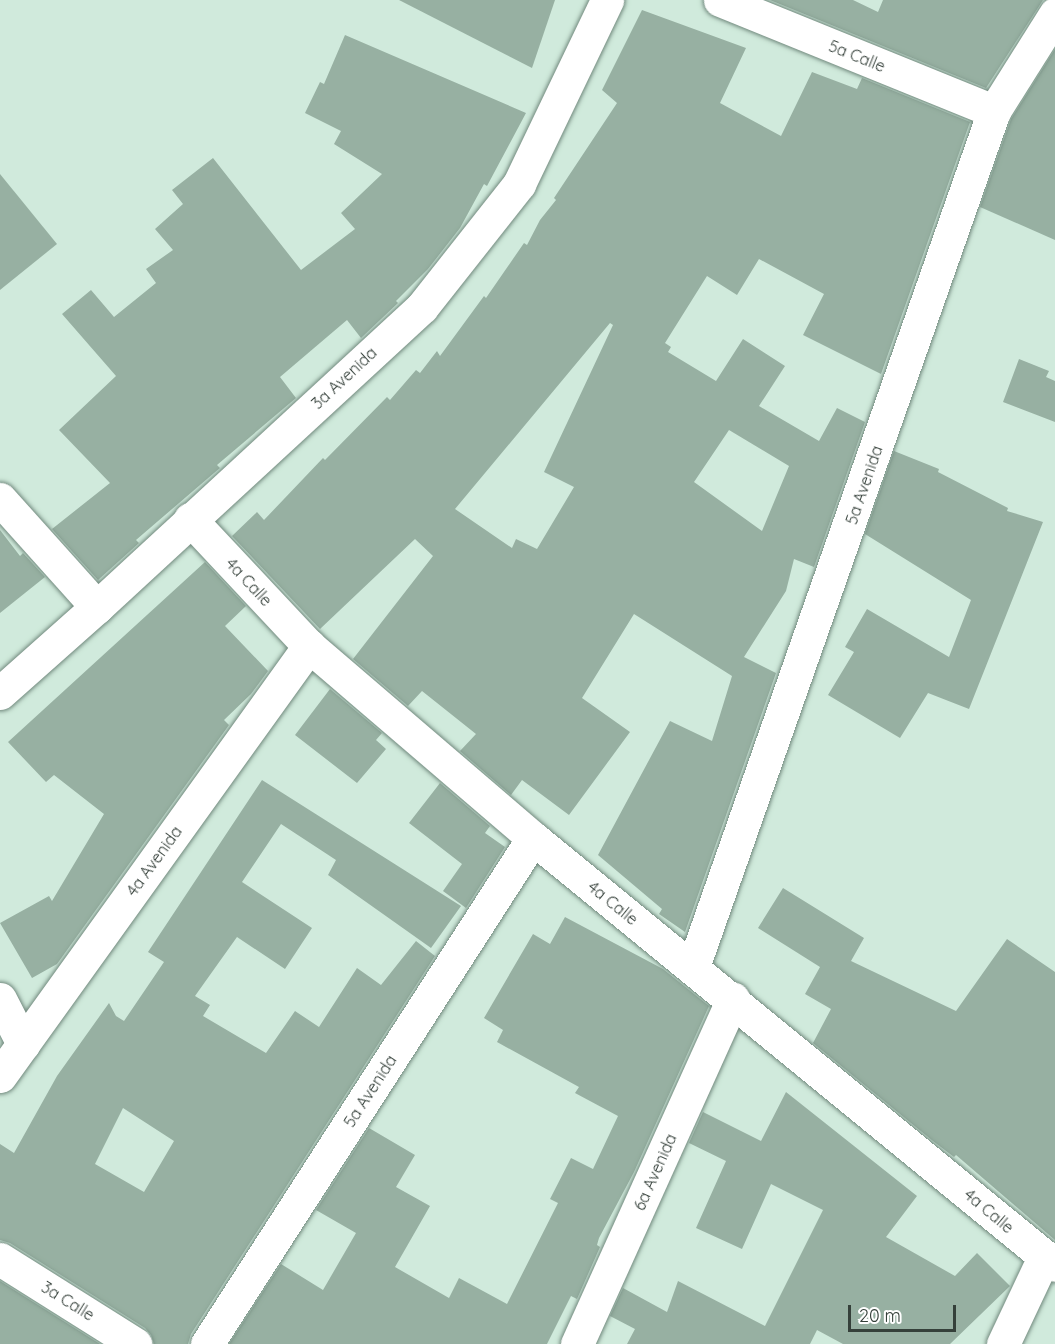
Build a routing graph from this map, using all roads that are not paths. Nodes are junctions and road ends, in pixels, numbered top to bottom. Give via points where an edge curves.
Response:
1 (607, 0) edge
2 (720, 0) edge
3 (1055, 14) edge
4 (994, 111) junction
5 (0, 499) edge
6 (190, 519) junction
7 (97, 607) junction
8 (309, 646) junction
9 (0, 693) edge
10 (533, 838) junction
11 (693, 967) junction
12 (0, 999) edge
13 (733, 999) junction
14 (23, 1044) junction
15 (0, 1076) edge
16 (0, 1259) edge
17 (1050, 1261) edge
18 (135, 1344) edge
19 (207, 1344) edge
20 (577, 1344) edge
21 (1003, 1344) edge

1 - 6 street, 3a Avenida via 519,184 422,307
2 - 4 street, 5a Calle
3 - 4 street, 5a Avenida
4 - 11 street, 5a Avenida
5 - 7 street
6 - 7 street, 3a Avenida
6 - 8 street, 4a Calle
7 - 9 street, 3a Avenida
8 - 10 street, 4a Calle
8 - 14 street, 4a Avenida
10 - 11 street, 4a Calle
10 - 19 street, 5a Avenida
11 - 13 street, 4a Calle
12 - 14 street
13 - 17 street, 4a Calle
13 - 20 street, 6a Avenida
14 - 15 street, 4a Avenida
16 - 18 street, 3a Calle
17 - 21 street

